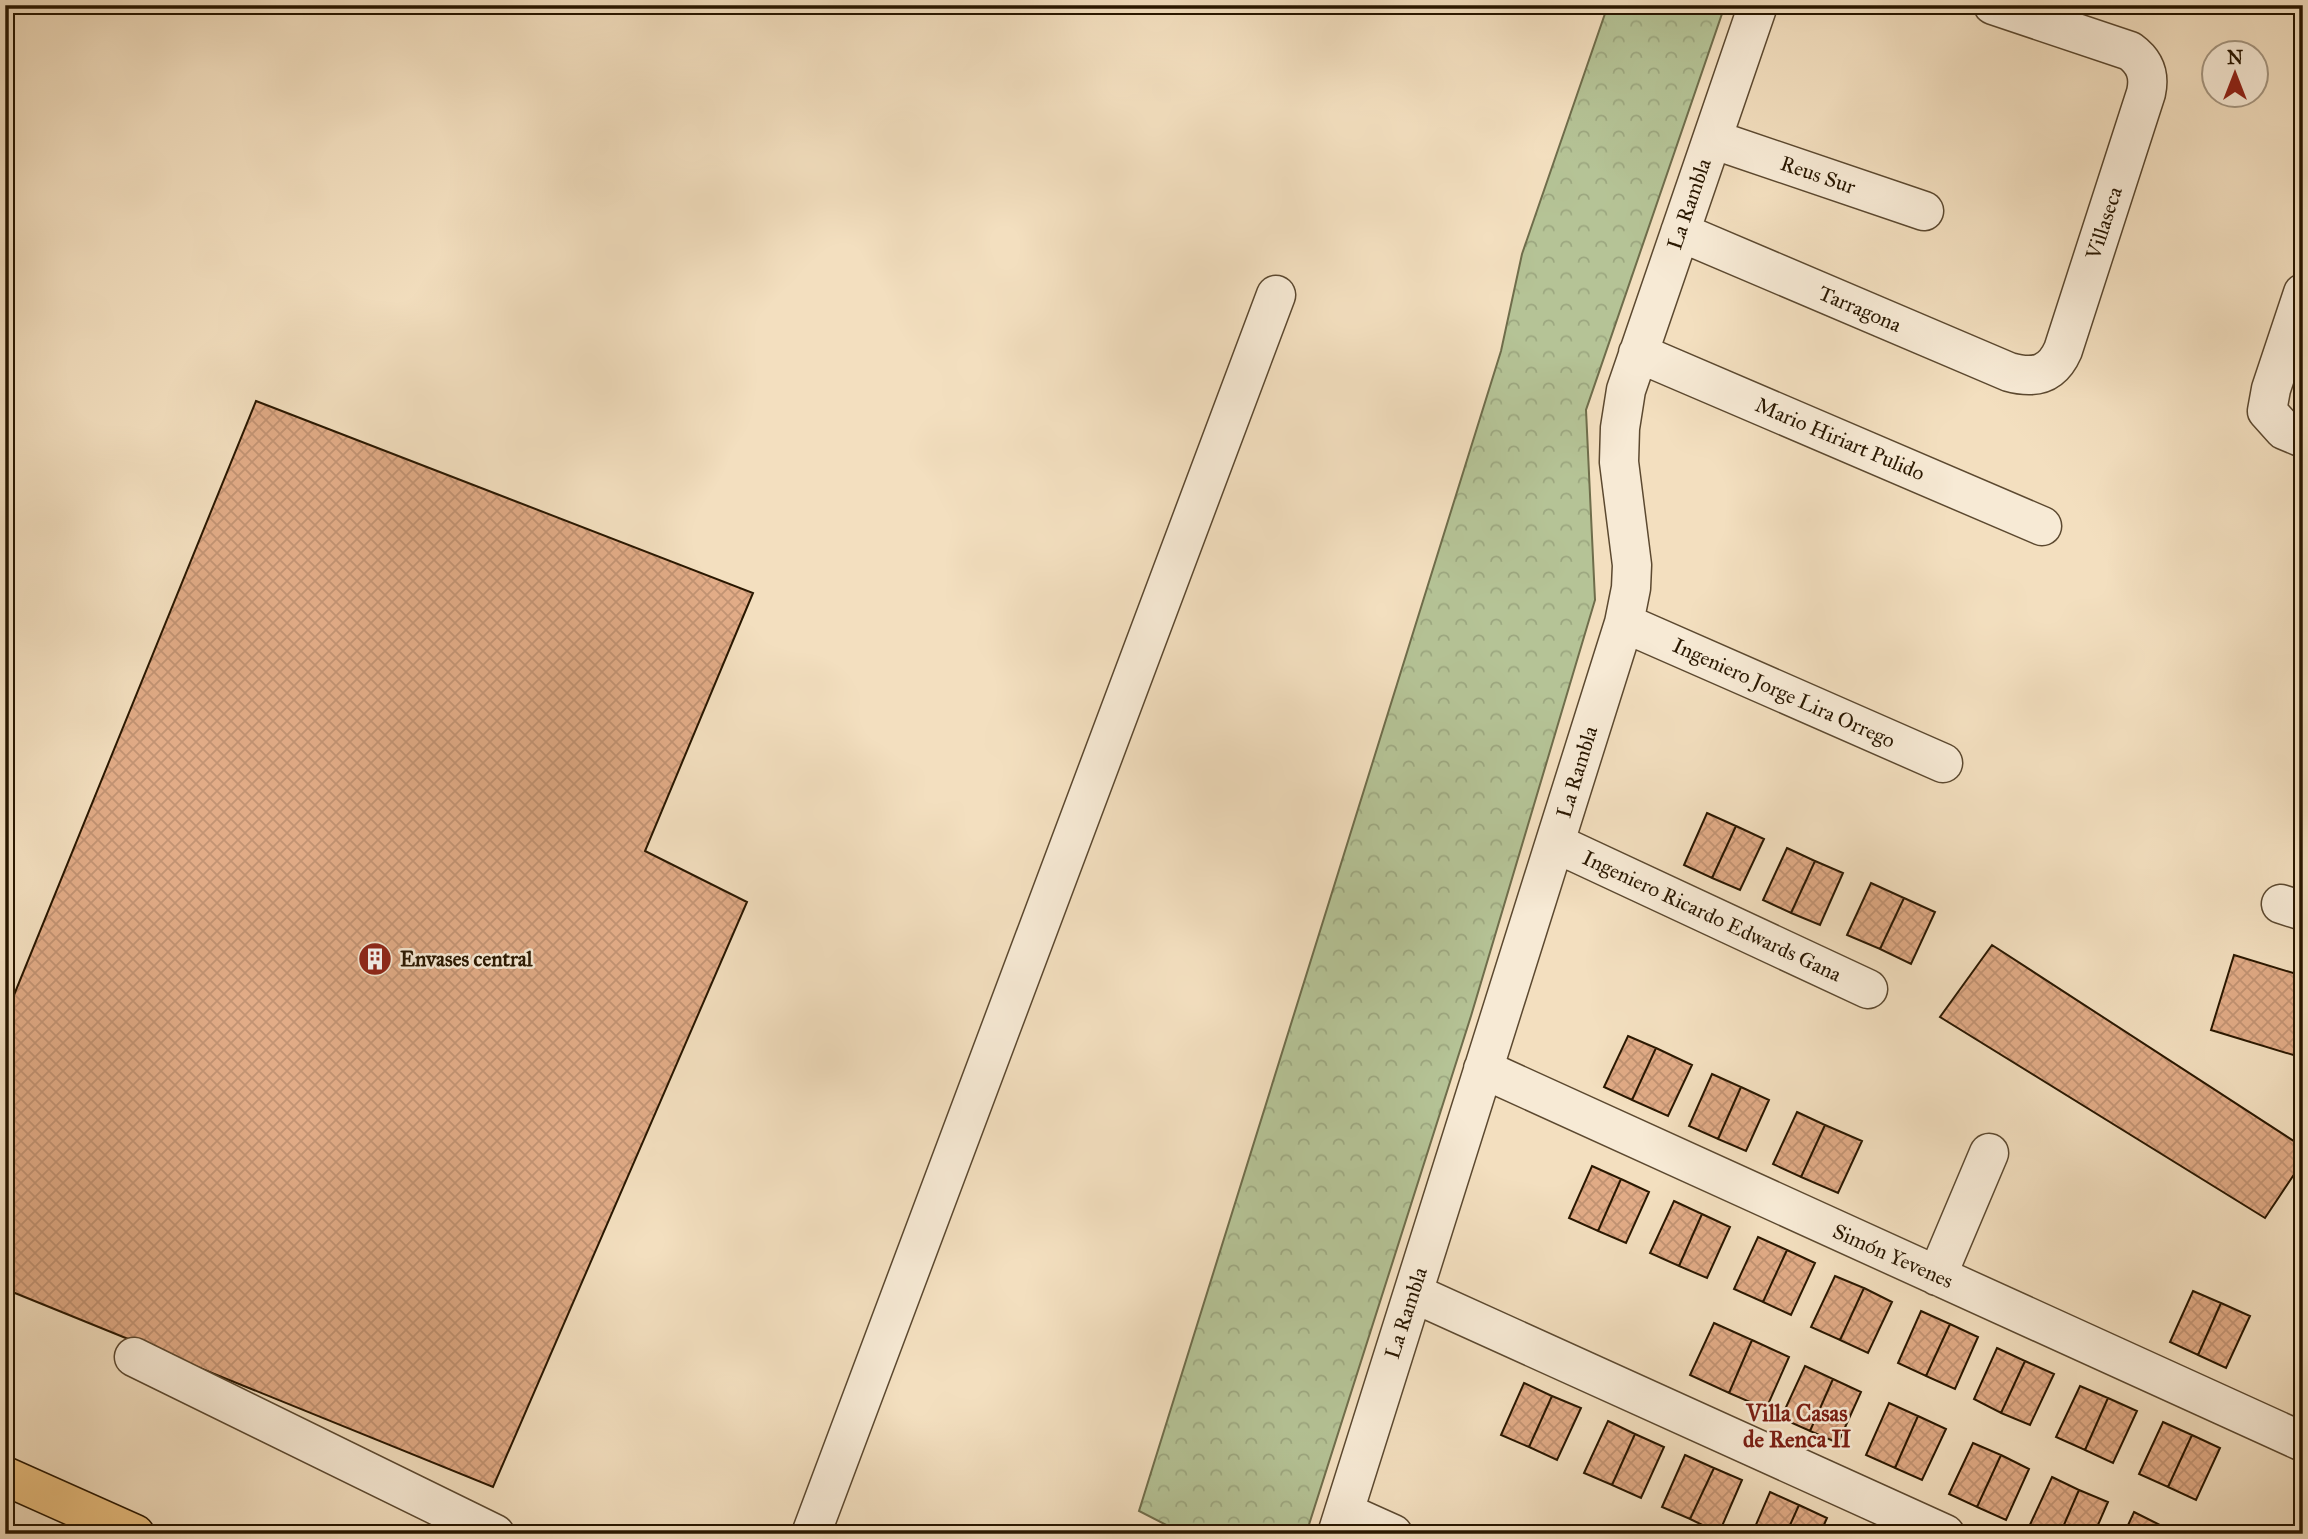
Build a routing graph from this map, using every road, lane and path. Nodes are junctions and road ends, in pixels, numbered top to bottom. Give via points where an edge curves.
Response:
1 (1758, 5) edge
2 (1993, 5) edge
3 (1712, 139) junction
4 (1924, 211) dead end
5 (1680, 232) junction
6 (2303, 293) edge
7 (1276, 295) dead end
8 (1637, 353) junction
9 (2043, 373) joint
10 (2303, 438) edge
11 (2042, 526) dead end
12 (1624, 623) junction
13 (1942, 763) dead end
14 (1555, 842) junction
15 (1868, 989) dead end
16 (1483, 1069) junction
17 (1989, 1153) dead end
18 (1937, 1276) junction
19 (1413, 1293) junction
20 (134, 1357) dead end
21 (2303, 1443) edge
22 (5, 1476) edge
23 (1340, 1523) edge
24 (124, 1531) edge
25 (495, 1534) edge
26 (811, 1534) edge
27 (1393, 1534) edge
28 (1945, 1534) edge

1 - 3 street, La Rambla
2 - 9 street, Villaseca via 2121,48 2138,57 2147,74 2146,93 2067,337 2058,360
3 - 4 street, Reus Sur
3 - 5 street, La Rambla
5 - 8 street, La Rambla
5 - 9 street, Tarragona via 2009,372 2032,377
6 - 10 street via 2267,411 2284,430
7 - 26 street
8 - 11 street, Mario Hiriart Pulido
8 - 12 street, La Rambla via 1620,428 1619,462 1632,565
12 - 13 street, Ingeniero Jorge Lira Orrego
12 - 14 street, La Rambla
14 - 15 street, Ingeniero Ricardo Edwards Gana
14 - 16 street, La Rambla
16 - 18 street, Simón Yevenes
16 - 19 street, La Rambla
17 - 18 street
18 - 21 street, Simón Yevenes
19 - 23 street, La Rambla
19 - 28 street
20 - 25 street
22 - 24 main road
23 - 27 street

